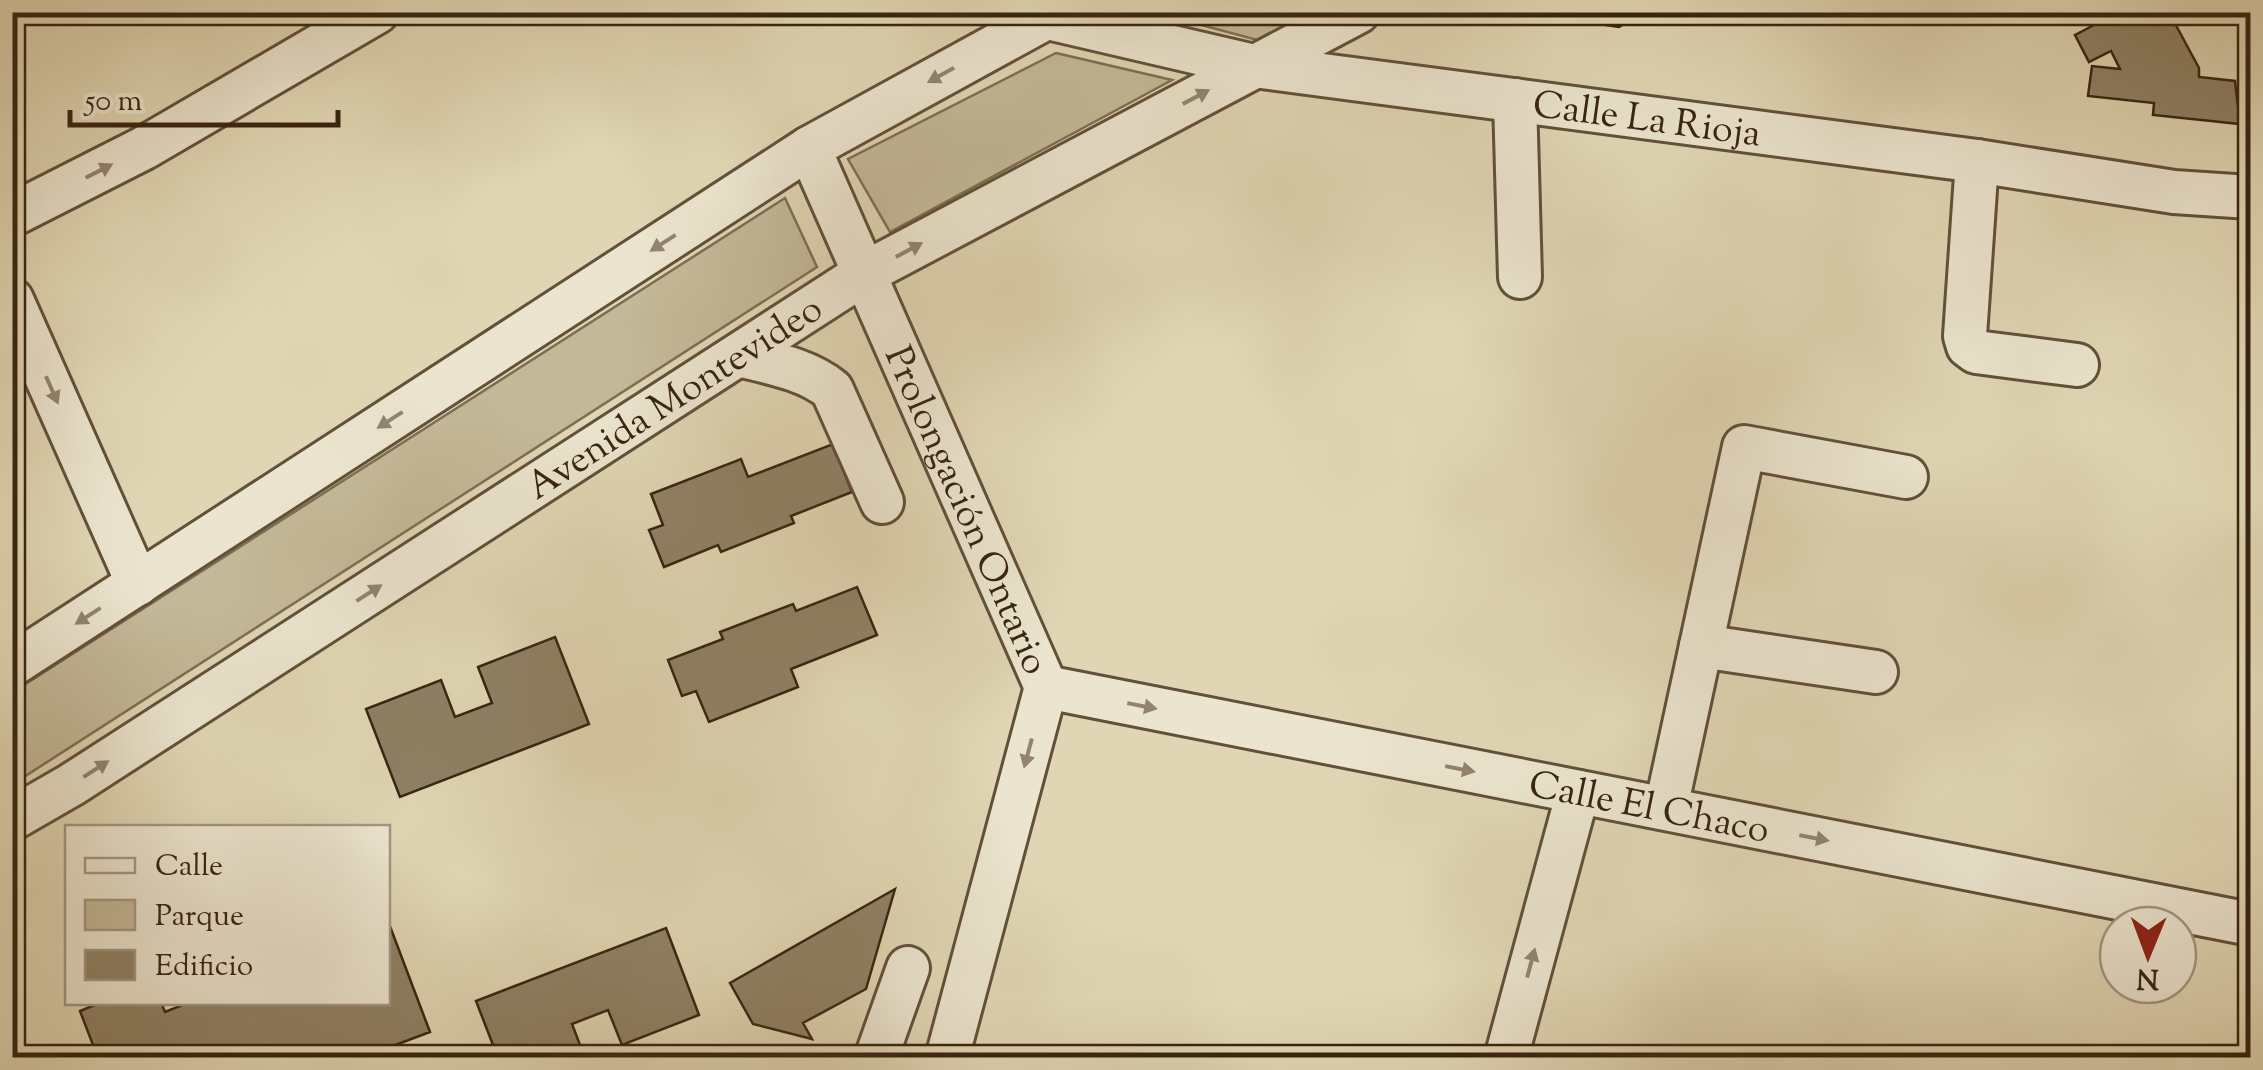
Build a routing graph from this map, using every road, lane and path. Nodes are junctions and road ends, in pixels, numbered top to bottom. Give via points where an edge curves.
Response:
1 (377, 12) edge
2 (1358, 12) edge
3 (1052, 15) edge
4 (979, 31) edge
5 (1254, 66) junction
6 (1514, 100) junction
7 (810, 148) junction
8 (1977, 161) junction
9 (2250, 197) edge
10 (12, 215) edge
11 (865, 273) junction
12 (1520, 276) dead end
13 (12, 300) edge
14 (739, 354) junction
15 (2078, 365) dead end
16 (1906, 476) dead end
17 (882, 502) dead end
18 (138, 584) junction
19 (1701, 646) junction
20 (12, 665) edge
21 (1876, 672) dead end
22 (1046, 688) junction
23 (1578, 792) junction
24 (1666, 808) junction
25 (12, 819) edge
26 (2250, 924) edge
27 (908, 968) dead end
28 (876, 1058) edge
29 (947, 1058) edge
30 (1506, 1058) edge

10 -> 1 street via 144,148
2 - 5 street, Avenida Montevideo
3 - 4 street
3 - 5 street, Calle La Rioja
4 -> 7 street
5 - 6 street, Calle La Rioja
11 -> 5 street, Avenida Montevideo
6 - 8 street, Calle La Rioja
6 - 12 street
7 - 11 street, Prolongación Ontario
7 -> 18 street
8 - 9 street, Calle La Rioja
8 - 15 street via 1968,346
11 - 14 street, Avenida Montevideo
11 - 22 street, Prolongación Ontario
13 -> 18 street
14 - 17 street via 785,366 832,390
25 -> 14 street, Avenida Montevideo
16 - 19 street via 1744,446
18 -> 20 street
19 - 21 street
19 - 24 street
22 -> 23 street, Calle El Chaco
22 -> 29 street, Prolongación Ontario
23 - 24 street, Calle El Chaco
30 -> 23 street
24 -> 26 street, Calle El Chaco
27 - 28 street

